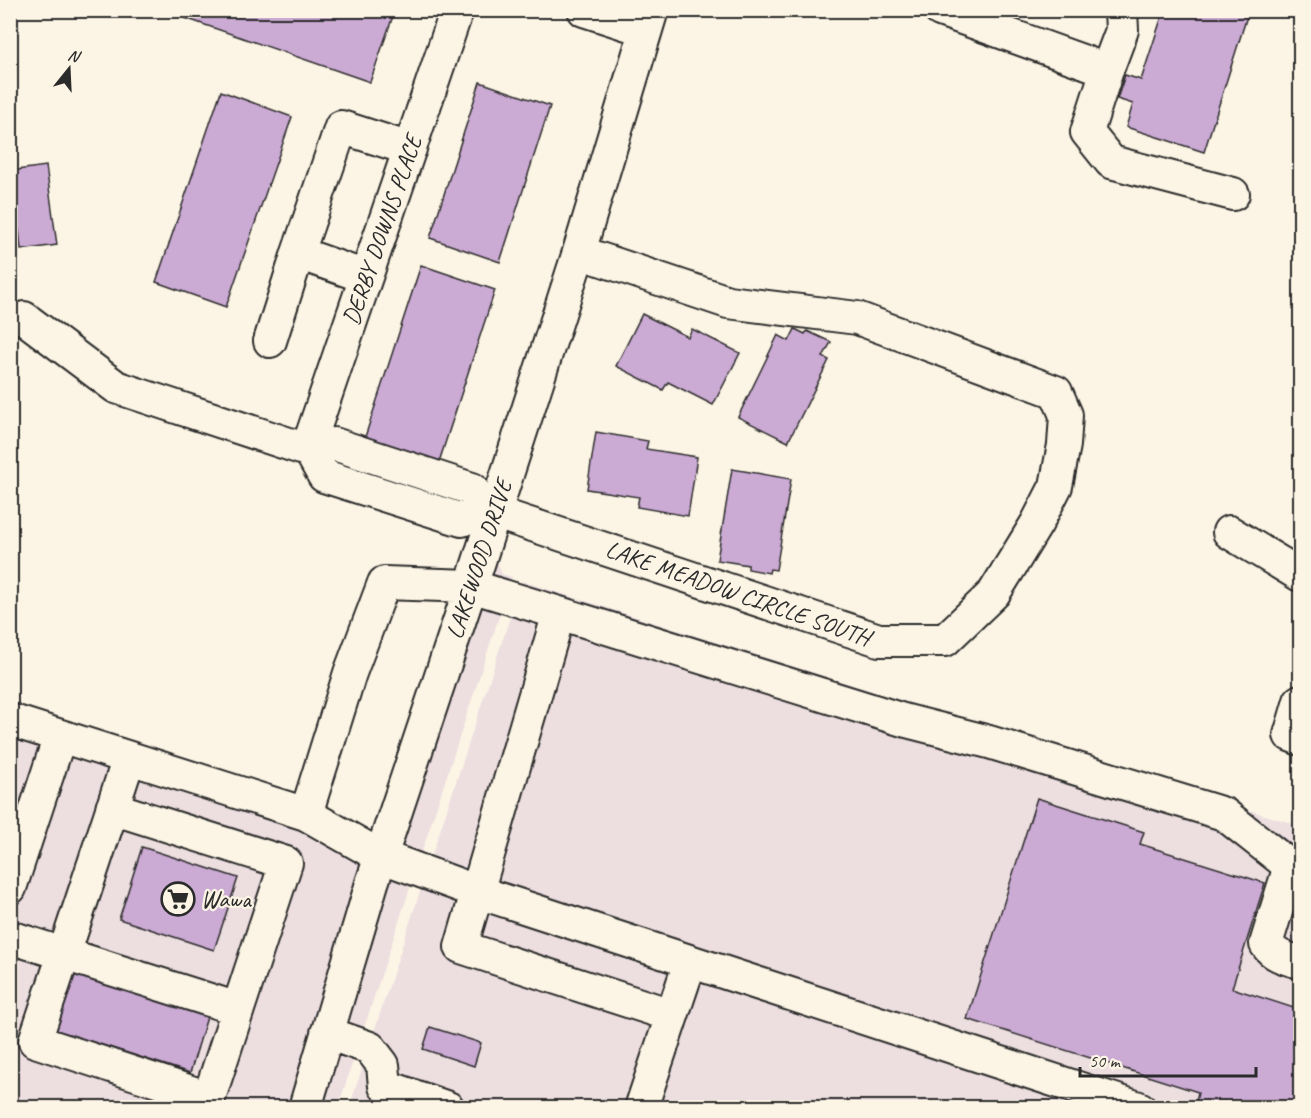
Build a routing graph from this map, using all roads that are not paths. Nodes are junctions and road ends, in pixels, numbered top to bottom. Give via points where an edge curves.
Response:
1 (457, 10) edge
2 (584, 10) edge
3 (940, 10) edge
4 (1121, 10) edge
5 (649, 20) edge
6 (1107, 70) junction
7 (410, 149) junction
8 (1233, 194) dead end
9 (579, 252) junction
10 (298, 253) junction
11 (366, 277) junction
12 (24, 318) dead end
13 (270, 341) dead end
14 (309, 450) junction
15 (489, 510) junction
16 (1229, 532) dead end
17 (1300, 575) edge
18 (471, 586) junction
19 (559, 613) junction
20 (1300, 701) edge
21 (10, 720) edge
22 (60, 735) junction
23 (1300, 739) edge
24 (129, 758) junction
25 (112, 808) junction
26 (306, 814) junction
27 (380, 856) junction
28 (1295, 870) edge
29 (10, 888) edge
30 (478, 892) junction
31 (10, 937) edge
32 (64, 954) junction
33 (690, 962) junction
34 (1300, 962) edge
35 (238, 1009) junction
36 (671, 1015) junction
37 (327, 1033) junction
38 (381, 1097) edge
39 (412, 1102) edge
40 (305, 1107) edge
41 (448, 1107) edge
42 (641, 1107) edge
43 (1139, 1107) edge

1 - 7 street, DERBY DOWNS PLACE
2 - 5 street
3 - 6 street
4 - 6 street via 1122,30
5 - 9 street, LAKEWOOD DRIVE
6 - 8 street via 1087,132 1111,162
7 - 10 street via 341,127
7 - 11 street, DERBY DOWNS PLACE
9 - 15 street, LAKEWOOD DRIVE
9 - 15 street, LAKE MEADOW CIRCLE SOUTH via 728,302 857,318 1056,392 1066,415 1056,486 994,593 945,640 879,640
10 - 11 street
10 - 13 street
11 - 14 street, DERBY DOWNS PLACE
12 - 14 street via 116,387
14 - 15 street via 324,476 462,520
15 - 18 street, LAKEWOOD DRIVE
16 - 17 street
18 - 19 street
18 - 26 street via 384,583 350,673
18 - 27 street, LAKEWOOD DRIVE
19 - 28 street via 1224,814
19 - 30 street
20 - 23 street via 1290,735
21 - 22 street
22 - 24 street
22 - 29 street
24 - 25 street
24 - 26 street
25 - 32 street
25 - 35 street via 286,864
26 - 27 street
27 - 30 street
27 - 37 street, LAKEWOOD DRIVE
28 - 34 street via 1266,944 1282,957
30 - 33 street
30 - 36 street via 461,947
31 - 32 street
32 - 35 street
32 - 35 street via 35,1041 209,1098
33 - 36 street
33 - 43 street
36 - 42 street
37 - 38 street via 370,1048 383,1065
37 - 40 street, LAKEWOOD DRIVE
38 - 39 street
39 - 41 street

